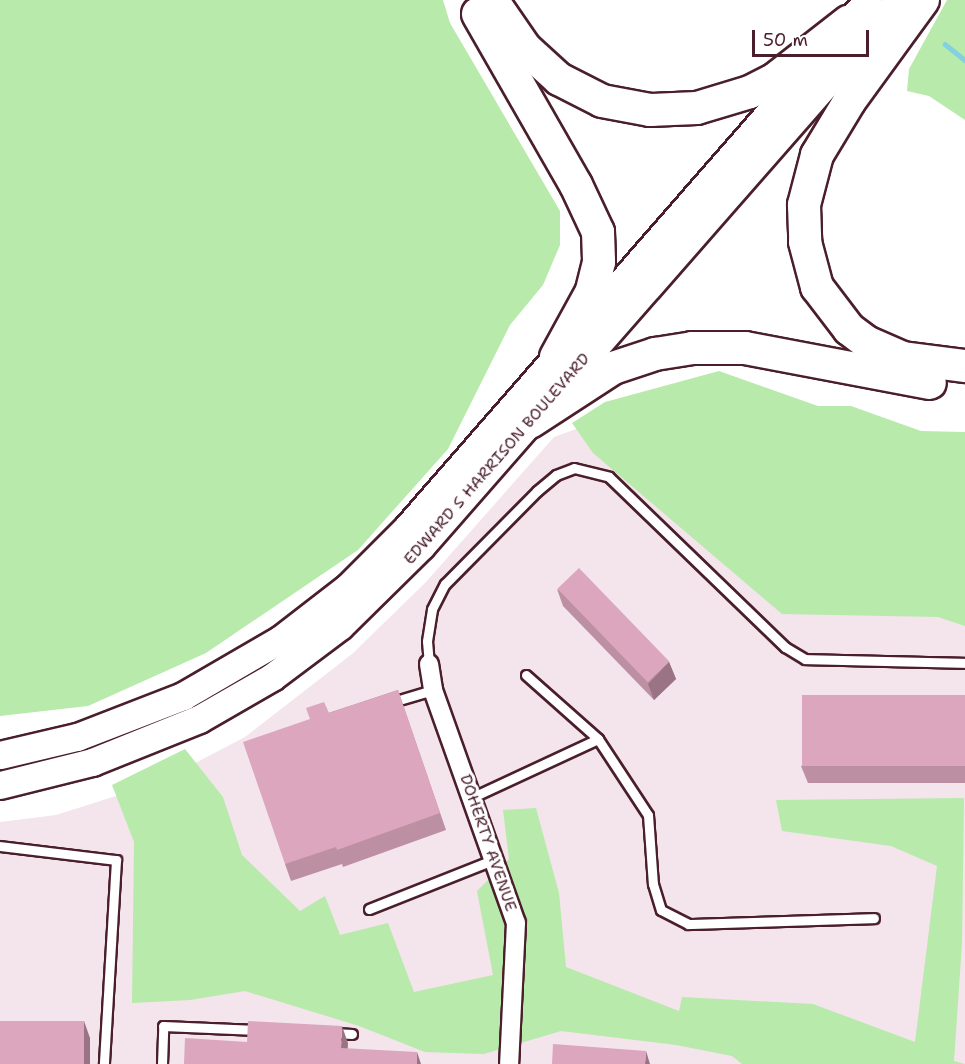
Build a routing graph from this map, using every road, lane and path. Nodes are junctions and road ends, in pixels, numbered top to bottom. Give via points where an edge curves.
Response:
1 (471, 0) edge
2 (492, 0) edge
3 (899, 0) edge
4 (923, 0) edge
5 (858, 11) edge
6 (556, 357) junction
7 (965, 366) edge
8 (965, 385) edge
9 (530, 422) junction
10 (965, 663) edge
11 (429, 664) joint
12 (526, 675) dead end
13 (433, 690) junction
14 (380, 706) edge
15 (598, 739) junction
16 (0, 754) edge
17 (0, 785) edge
18 (473, 797) junction
19 (0, 846) edge
20 (493, 860) junction
21 (369, 909) dead end
22 (874, 918) dead end
23 (269, 1030) edge
24 (328, 1033) edge
25 (351, 1034) dead end
26 (104, 1064) edge
27 (162, 1064) edge
28 (509, 1064) edge

1 - 6 highway via 576,185 598,232 599,262 591,293
2 - 5 highway via 525,48 559,79 602,101 650,110 697,108 750,92 775,79
3 - 9 main road, EDWARD S HARRISON BOULEVARD
4 - 7 highway via 849,102 817,155 804,205 805,242 817,287 849,329 866,342 903,358
5 - 6 main road, EDWARD S HARRISON BOULEVARD
6 - 16 main road, EDWARD S HARRISON BOULEVARD via 389,548 348,587 281,639 208,684 131,719 77,737
8 - 9 highway via 913,380 745,348 692,348 655,354 613,368
9 - 17 main road, EDWARD S HARRISON BOULEVARD via 402,567 340,626 296,661 224,707 148,742 92,762
10 - 11 lane via 805,659 785,647 609,477 574,468 556,475 537,490 446,584 432,609 427,641
11 - 13 street, DOHERTY AVENUE
12 - 15 lane
13 - 14 lane
13 - 18 street, DOHERTY AVENUE
15 - 18 lane
15 - 22 lane via 648,815 653,884 661,910 688,924
18 - 20 street, DOHERTY AVENUE
19 - 26 lane via 116,860
20 - 21 lane
20 - 28 street, DOHERTY AVENUE via 516,923
23 - 27 lane via 163,1026
24 - 25 lane

